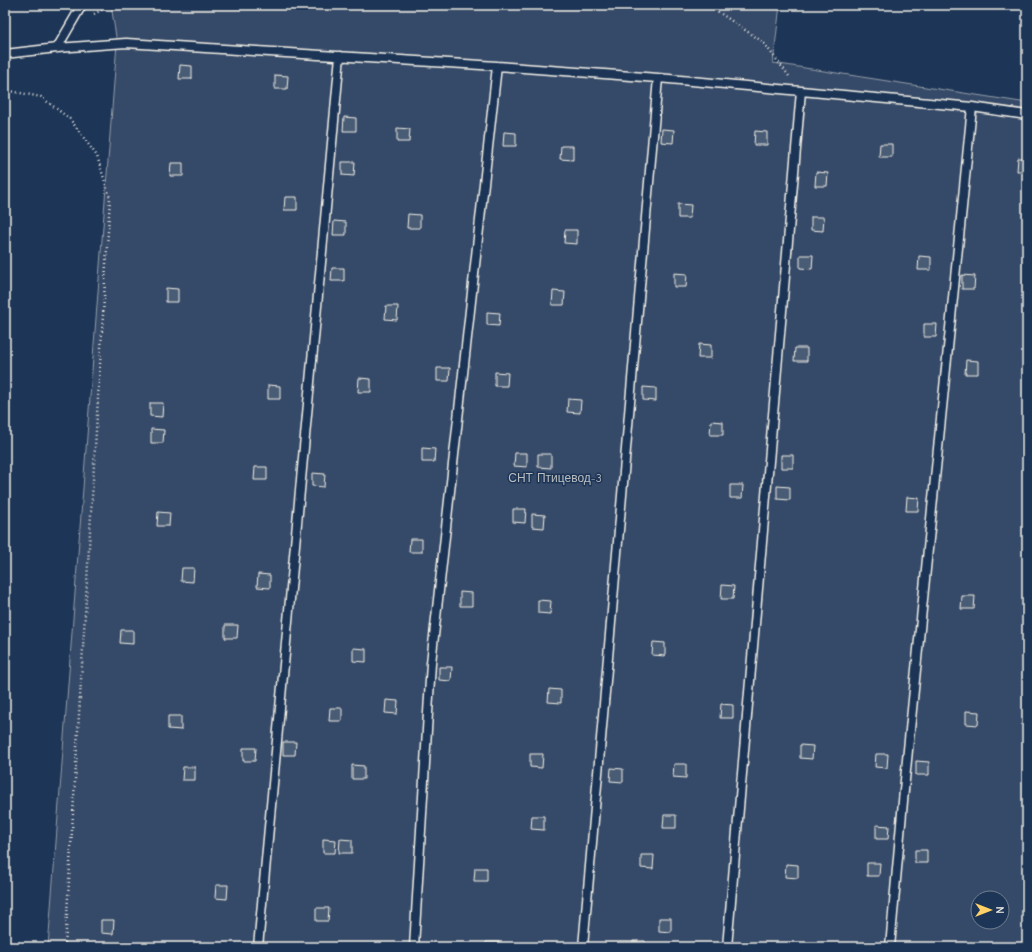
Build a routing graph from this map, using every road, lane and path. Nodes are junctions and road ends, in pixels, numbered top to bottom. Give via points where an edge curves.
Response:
1 (82, 5) edge
2 (708, 5) edge
3 (57, 48) junction
4 (5, 54) edge
5 (340, 56) junction
6 (497, 66) junction
7 (658, 78) junction
8 (5, 90) edge
9 (801, 91) junction
10 (972, 107) junction
11 (1027, 115) edge
12 (65, 947) edge
13 (258, 947) edge
14 (414, 947) edge
15 (583, 947) edge
16 (727, 947) edge
17 (890, 947) edge

1 - 3 lane
2 - 9 path via 763,42
3 - 4 lane
3 - 5 lane via 126,43
5 - 6 lane
5 - 13 lane
6 - 7 lane
6 - 14 lane via 431,663
7 - 9 lane
7 - 15 lane
8 - 12 path via 41,97 70,119 97,156 110,198
9 - 10 lane
9 - 16 lane
10 - 11 lane
10 - 17 lane

